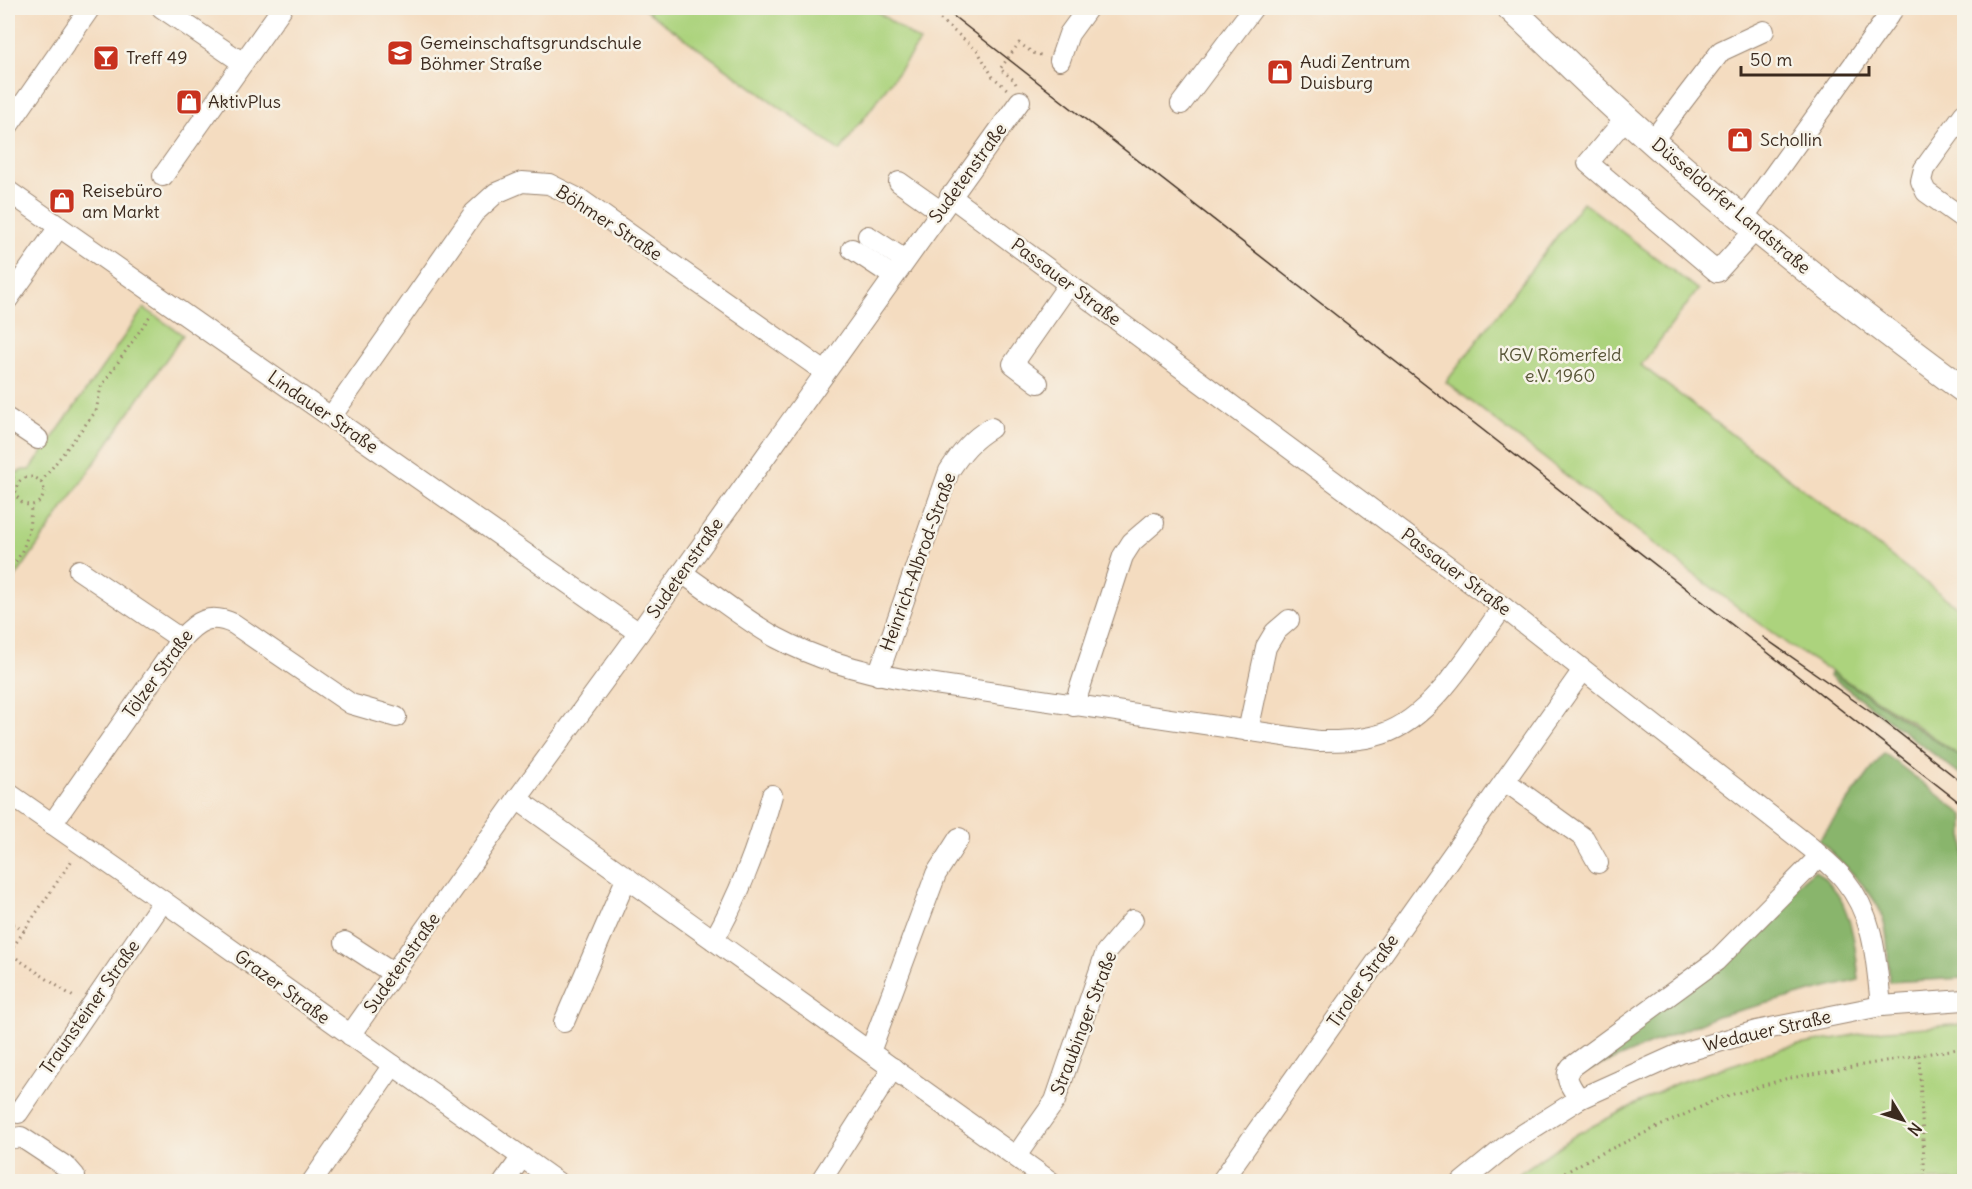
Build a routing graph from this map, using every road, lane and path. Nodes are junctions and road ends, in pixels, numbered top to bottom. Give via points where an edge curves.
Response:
1 (90, 8) edge
2 (162, 8) edge
3 (282, 8) edge
4 (926, 8) edge
5 (1088, 8) edge
6 (1253, 8) edge
7 (1510, 8) edge
8 (1894, 8) edge
9 (1764, 31) dead end
10 (1033, 53) dead end
11 (1060, 60) dead end
12 (243, 63) junction
13 (1014, 80) dead end
14 (1020, 101) joint
15 (1181, 104) dead end
16 (1965, 114) edge
17 (1626, 118) junction
18 (8, 126) edge
19 (1653, 140) junction
20 (163, 176) dead end
21 (899, 182) dead end
22 (8, 191) edge
23 (945, 204) junction
24 (1965, 219) edge
25 (1749, 223) junction
26 (58, 227) junction
27 (868, 236) dead end
28 (852, 249) dead end
29 (905, 260) junction
30 (893, 276) junction
31 (1069, 284) junction
32 (8, 299) edge
33 (162, 299) junction
34 (825, 372) junction
35 (1038, 383) dead end
36 (1965, 390) edge
37 (331, 417) junction
38 (8, 418) edge
39 (991, 428) dead end
40 (38, 439) dead end
41 (8, 474) edge
42 (19, 482) junction
43 (41, 482) junction
44 (32, 505) junction
45 (1154, 523) dead end
46 (79, 570) dead end
47 (8, 571) edge
48 (682, 573) junction
49 (1503, 607) junction
50 (1289, 620) dead end
51 (639, 633) junction
52 (181, 639) junction
53 (1583, 670) junction
54 (878, 675) junction
55 (1074, 706) junction
56 (396, 717) dead end
57 (1248, 731) junction
58 (1505, 781) junction
59 (8, 793) edge
60 (772, 795) dead end
61 (517, 799) junction
62 (52, 825) junction
63 (959, 838) dead end
64 (82, 845) junction
65 (1820, 856) junction
66 (1598, 863) dead end
67 (627, 877) junction
68 (163, 901) junction
69 (8, 920) edge
70 (1133, 920) dead end
71 (24, 931) junction
72 (714, 940) junction
73 (345, 942) dead end
74 (394, 974) junction
75 (1965, 1000) edge
76 (1881, 1006) junction
77 (89, 1007) junction
78 (564, 1022) dead end
79 (350, 1035) junction
80 (1965, 1047) edge
81 (870, 1052) junction
82 (1919, 1055) junction
83 (393, 1065) junction
84 (893, 1068) junction
85 (1579, 1099) junction
86 (13, 1114) edge
87 (14, 1138) edge
88 (1016, 1156) junction
89 (522, 1157) junction
90 (822, 1179) dead end
91 (1041, 1179) edge
92 (75, 1182) edge
93 (312, 1182) edge
94 (504, 1182) edge
95 (557, 1182) edge
96 (1221, 1182) edge
97 (1462, 1182) edge
98 (1549, 1182) edge
99 (1925, 1182) edge

1 - 18 street
2 - 12 street
3 - 12 street
4 - 14 path via 977,50 993,77
5 - 11 street via 1069,34
6 - 15 street
7 - 17 main road, Düsseldorfer Landstraße
8 - 25 street
9 - 19 street via 1721,51
10 - 13 path via 1019,43 1000,69
12 - 20 street
14 - 23 street, Sudetenstraße
16 - 24 street via 1924,169 1921,182 1926,192
17 - 19 main road, Düsseldorfer Landstraße
17 - 25 street via 1588,164 1716,272
19 - 25 main road, Düsseldorfer Landstraße
21 - 23 street, Passauer Straße
22 - 26 street, Lindauer Straße
23 - 29 street, Sudetenstraße
23 - 31 street, Passauer Straße
25 - 36 main road, Düsseldorfer Landstraße via 1844,301
26 - 32 street
26 - 33 street, Lindauer Straße
27 - 29 street
28 - 30 street
29 - 30 street, Sudetenstraße
30 - 34 street, Sudetenstraße
31 - 35 street via 1013,364
31 - 49 street, Passauer Straße
33 - 37 street, Lindauer Straße
33 - 43 path via 101,387 96,411
34 - 37 street, Böhmer Straße via 581,200 549,184 522,182 496,193 474,213
34 - 48 street, Sudetenstraße
37 - 51 street, Lindauer Straße
38 - 40 street
39 - 54 street, Heinrich-Albrod-Straße via 964,449 949,471
41 - 42 path
42 - 43 path via 33,477
42 - 44 path via 17,497 23,504
43 - 44 path via 44,494
44 - 47 path via 25,547
45 - 55 street via 1132,542 1123,556
46 - 52 street
48 - 51 street, Sudetenstraße
48 - 54 street, Heinrich-Albrod-Straße via 776,637 815,656
49 - 53 street, Passauer Straße
49 - 57 street, Heinrich-Albrod-Straße via 1440,692 1413,718 1383,734 1352,741 1318,741
50 - 57 street via 1266,647
51 - 61 street, Sudetenstraße
52 - 56 street, Tölzer Straße via 200,622 221,618 351,704
52 - 62 street, Tölzer Straße
53 - 58 street, Tiroler Straße
53 - 65 street, Passauer Straße
54 - 55 street, Heinrich-Albrod-Straße
55 - 57 street, Heinrich-Albrod-Straße
58 - 66 street via 1584,838
58 - 96 street, Tiroler Straße
59 - 62 street, Grazer Straße
60 - 72 street via 732,908
61 - 67 street
61 - 74 street, Sudetenstraße
62 - 64 street, Grazer Straße
63 - 81 street via 936,874
64 - 68 street, Grazer Straße
64 - 71 path
65 - 76 street, Passauer Straße via 1844,878 1864,910 1874,941
65 - 85 street via 1716,961 1571,1067 1567,1078
67 - 72 street
67 - 78 street
68 - 77 street, Traunsteiner Straße
68 - 79 street, Grazer Straße
69 - 71 path
70 - 88 street, Straubinger Straße via 1106,952 1054,1101
71 - 77 path via 9,953
72 - 81 street
73 - 74 street
74 - 79 street, Sudetenstraße
75 - 76 street, Wedauer Straße
76 - 85 street, Wedauer Straße via 1756,1030 1681,1053
77 - 86 street, Traunsteiner Straße
79 - 83 street, Grazer Straße
80 - 82 path
81 - 84 street
82 - 98 path via 1785,1079 1720,1098 1589,1159
82 - 99 path
83 - 89 street, Grazer Straße
83 - 93 street
84 - 88 street
84 - 90 street
85 - 97 street, Wedauer Straße via 1512,1142
86 - 87 street, Traunsteiner Straße
87 - 92 street, Traunsteiner Straße via 68,1168
88 - 91 street
89 - 94 street
89 - 95 street, Grazer Straße

